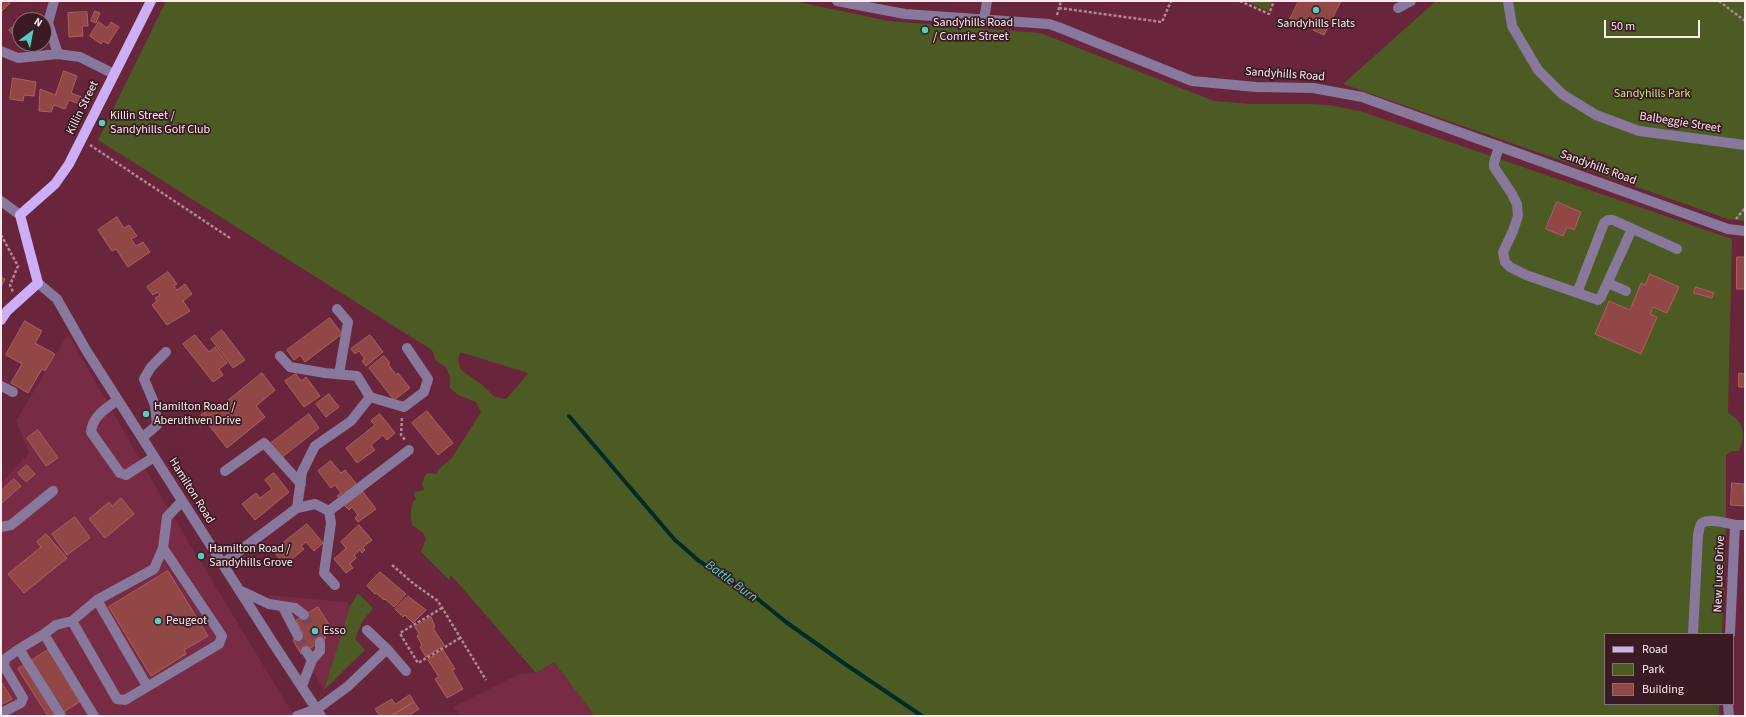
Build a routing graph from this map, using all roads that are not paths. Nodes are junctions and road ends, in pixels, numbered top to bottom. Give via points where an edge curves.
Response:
1 (54, 1) edge
2 (151, 1) edge
3 (837, 1) edge
4 (987, 1) edge
5 (1412, 1) edge
6 (1508, 1) edge
7 (1398, 8) dead end
8 (984, 19) junction
9 (1, 51) edge
10 (58, 54) junction
11 (114, 74) junction
12 (1745, 145) edge
13 (1499, 146) junction
14 (1, 201) edge
15 (20, 215) junction
16 (1632, 229) junction
17 (1745, 231) edge
18 (1677, 249) dead end
19 (38, 283) junction
20 (1608, 283) junction
21 (1626, 291) dead end
22 (1577, 293) junction
23 (337, 309) dead end
24 (1, 320) edge
25 (408, 348) dead end
26 (166, 352) dead end
27 (280, 356) dead end
28 (339, 374) junction
29 (1, 386) edge
30 (13, 392) dead end
31 (370, 397) junction
32 (118, 400) junction
33 (142, 438) junction
34 (410, 450) road end
35 (154, 457) junction
36 (225, 472) dead end
37 (301, 484) junction
38 (52, 491) dead end
39 (182, 501) junction
40 (298, 508) junction
41 (329, 511) junction
42 (1740, 525) edge
43 (1, 527) edge
44 (163, 548) junction
45 (222, 564) junction
46 (335, 585) dead end
47 (238, 590) junction
48 (97, 600) junction
49 (283, 607) junction
50 (304, 615) tunnel mouth
51 (72, 621) junction
52 (367, 630) dead end
53 (1694, 633) edge
54 (1730, 633) edge
55 (44, 634) junction
56 (298, 636) tunnel mouth
57 (320, 642) dead end
58 (19, 649) junction
59 (387, 649) junction
60 (306, 651) tunnel mouth
61 (312, 660) junction
62 (406, 671) dead end
63 (147, 686) junction
64 (302, 686) junction
65 (1728, 705) edge
66 (319, 712) edge
67 (1, 713) edge
68 (61, 716) edge
69 (94, 716) edge
70 (297, 716) edge
71 (1729, 716) edge

1 - 10 street via 48,23
2 - 11 main road, Killin Street
3 - 8 street, Sandyhills Road via 898,13
4 - 8 street
5 - 7 street
6 - 12 street, Balbeggie Street via 1512,26 1538,70 1562,94 1596,115 1639,131
8 - 13 street, Sandyhills Road via 1053,25 1192,81 1256,87 1313,88 1362,97
9 - 10 street via 18,58
10 - 11 street via 80,57
11 - 15 main road, Killin Street via 69,164 55,184
13 - 17 street, Sandyhills Road via 1728,229
13 - 22 street via 1494,167 1512,194 1518,216 1503,252 1505,262 1516,271
14 - 15 street
15 - 19 main road
16 - 18 street
16 - 20 street
16 - 22 street via 1613,220 1604,223
19 - 24 main road via 6,311
19 - 32 street, Hamilton Road via 57,299
20 - 21 street
20 - 22 street via 1598,300
23 - 28 street via 348,322
25 - 31 street via 428,379 424,392 404,407
26 - 33 street via 151,367 144,379 155,405 157,425
27 - 28 street via 290,367
28 - 31 street via 357,376
29 - 30 street
31 - 37 street via 351,421 315,446 302,472
32 - 33 street, Hamilton Road
32 - 35 street via 95,419 91,432 120,473 132,473
33 - 35 street, Hamilton Road
34 - 41 street
35 - 39 street, Hamilton Road
36 - 37 street via 264,443
37 - 40 street
38 - 43 street via 11,525
39 - 44 street via 167,517
39 - 45 street, Hamilton Road
40 - 41 street via 315,504
40 - 45 street
41 - 46 street via 331,523 324,573
42 - 53 street via 1710,521 1703,522 1700,526
42 - 54 street, New Luce Drive
44 - 48 street via 154,568
44 - 63 street via 222,636 219,644
45 - 47 street, Hamilton Road
47 - 49 street
47 - 64 street, Hamilton Road
48 - 51 street
48 - 63 street
49 - 50 street via 295,608
49 - 56 street
51 - 55 street via 56,625
51 - 63 street via 117,699 125,700
52 - 59 street
55 - 58 street
55 - 69 street
57 - 61 street via 320,651
58 - 67 street via 5,659 4,666 23,698 21,703
58 - 68 street
59 - 62 street
59 - 66 street
60 - 61 street
61 - 64 street
64 - 66 street, Hamilton Road
65 - 71 street
66 - 70 street

